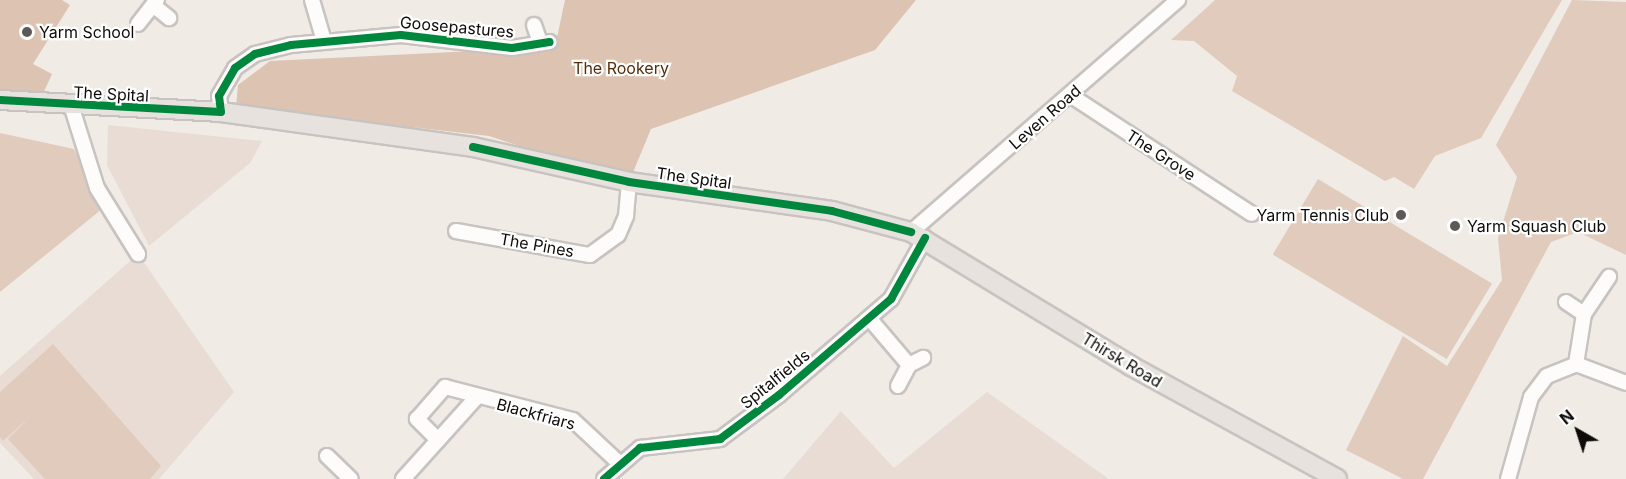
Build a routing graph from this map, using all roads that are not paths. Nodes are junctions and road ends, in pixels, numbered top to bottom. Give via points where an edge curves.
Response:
1 (312, 0) edge
2 (1178, 0) edge
3 (155, 2) edge
4 (169, 18) dead end
5 (138, 24) dead end
6 (534, 25) dead end
7 (324, 42) junction
8 (1070, 95) junction
9 (0, 100) edge
10 (71, 105) junction
11 (221, 112) junction
12 (629, 182) junction
13 (1252, 214) dead end
14 (468, 219) dead end
15 (918, 235) junction
16 (138, 254) dead end
17 (1609, 277) dead end
18 (1566, 302) dead end
19 (1584, 314) junction
20 (869, 318) junction
21 (923, 358) dead end
22 (1575, 364) junction
23 (909, 365) junction
24 (1626, 383) edge
25 (898, 386) dead end
26 (476, 398) junction
27 (438, 440) junction
28 (327, 456) dead end
29 (618, 462) junction
30 (351, 479) edge
31 (403, 479) edge
32 (604, 479) edge
33 (1337, 479) edge
34 (1508, 479) edge

1 - 7 street
2 - 8 street, Leven Road
3 - 4 street
3 - 5 street
6 - 7 street, Goosepastures via 545,42 512,48 401,35
7 - 11 street, Goosepastures via 255,54 234,68 219,96
8 - 13 street, The Grove
8 - 15 street, Leven Road
9 - 10 main road, The Spital
10 - 11 main road, The Spital
10 - 16 street via 97,188
11 - 12 main road, The Spital via 473,147
12 - 14 street, The Pines via 618,235 590,255 461,232
12 - 15 main road, The Spital via 832,212
15 - 20 street, Spitalfields via 891,299
15 - 33 main road, Thirsk Road via 1131,366
17 - 19 street
18 - 19 street
19 - 22 street
20 - 23 street
20 - 29 street, Spitalfields via 720,439 640,448
21 - 23 street
22 - 24 street
22 - 34 street via 1535,387
23 - 25 street
26 - 27 street, Blackfriars
26 - 27 street, Blackfriars via 445,387 417,419
26 - 29 street, Blackfriars via 573,420
27 - 31 street, Blackfriars
28 - 30 street
29 - 32 street, Spitalfields

